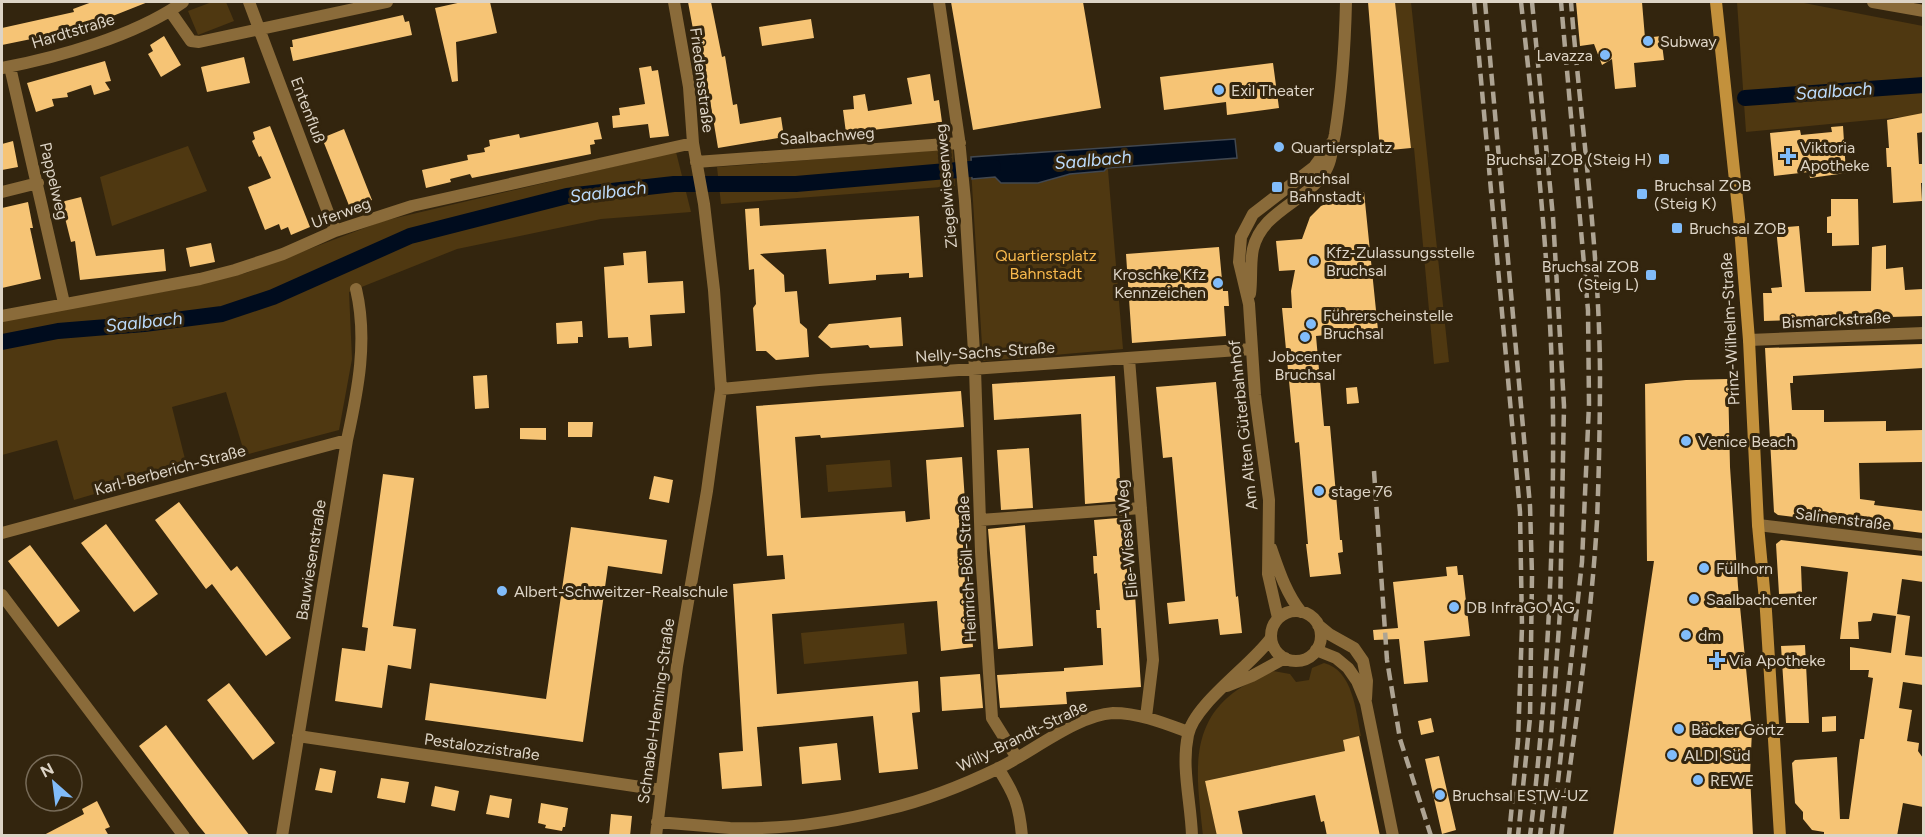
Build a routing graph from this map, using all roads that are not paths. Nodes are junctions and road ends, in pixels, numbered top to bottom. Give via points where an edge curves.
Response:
1 (183, 2) edge
2 (249, 2) edge
3 (387, 2) edge
4 (675, 2) edge
5 (939, 2) edge
6 (1346, 2) edge
7 (1716, 2) edge
8 (1873, 2) edge
9 (170, 11) junction
10 (1923, 11) edge
11 (259, 29) junction
12 (6, 67) edge
13 (693, 143) junction
14 (960, 146) junction
15 (697, 168) junction
16 (38, 183) junction
17 (2, 192) edge
18 (335, 231) junction
19 (356, 289) dead end
20 (64, 303) junction
21 (2, 316) edge
22 (1923, 333) edge
23 (1749, 340) junction
24 (1252, 350) junction
25 (1129, 359) junction
26 (975, 369) junction
27 (721, 389) junction
28 (347, 440) junction
29 (1141, 508) junction
30 (980, 520) junction
31 (1758, 525) junction
32 (2, 532) edge
33 (1269, 542) junction
34 (1923, 545) edge
35 (2, 595) edge
36 (1301, 612) junction
37 (1278, 618) junction
38 (1318, 625) junction
39 (1271, 638) junction
40 (1316, 650) junction
41 (1285, 658) junction
42 (1223, 688) junction
43 (1366, 703) junction
44 (1146, 717) junction
45 (1188, 732) junction
46 (298, 736) junction
47 (1017, 758) junction
48 (998, 768) junction
49 (661, 790) junction
50 (657, 822) junction
51 (184, 836) edge
52 (282, 836) edge
53 (656, 836) edge
54 (1022, 836) edge
55 (1192, 836) edge
56 (1393, 836) edge
57 (1780, 836) edge

1 - 9 street, Hardtstraße
2 - 11 street, Entenfluß
3 - 11 street
4 - 13 street, Friedensstraße via 689,87
5 - 14 street, Ziegelwiesenweg
6 - 24 street, Am Alten Güterbahnhof via 1345,53 1329,164 1313,186 1277,213 1258,236 1253,250 1249,304
7 - 23 street, Prinz-Wilhelm-Straße
8 - 10 street
9 - 11 street via 191,41
9 - 12 street, Hardtstraße via 86,46
11 - 18 street, Entenfluß
12 - 16 street, Pappelweg
13 - 15 street, Friedensstraße
13 - 18 street, Uferweg via 412,206
14 - 15 street, Saalbachweg
14 - 26 street, Ziegelwiesenweg
15 - 27 street, Schnabel-Henning-Straße via 714,290
16 - 17 street
16 - 20 street, Pappelweg
18 - 20 street, Uferweg via 235,270
19 - 28 street, Bauwiesenstraße via 362,341
20 - 21 street, Uferweg
22 - 23 street, Bismarckstraße
23 - 31 street, Prinz-Wilhelm-Straße
24 - 25 street, Nelly-Sachs-Straße
24 - 33 street, Am Alten Güterbahnhof via 1269,500
25 - 26 street, Nelly-Sachs-Straße
25 - 29 street, Elie-Wiesel-Weg
26 - 27 street, Nelly-Sachs-Straße
26 - 30 street, Heinrich-Böll-Straße
27 - 49 street, Schnabel-Henning-Straße
28 - 32 street, Karl-Berberich-Straße
28 - 46 street, Bauwiesenstraße
29 - 30 street
29 - 44 street, Elie-Wiesel-Weg via 1153,660
30 - 47 street, Heinrich-Böll-Straße via 992,718
31 - 34 street, Salinenstraße
31 - 57 street, Prinz-Wilhelm-Straße
33 - 36 street via 1285,586
33 - 37 street, Am Alten Güterbahnhof via 1268,574
35 - 51 street
36 - 37 street via 1289,612
36 - 38 street
37 - 39 street
38 - 40 street via 1320,638
38 - 43 street via 1354,648 1363,661
39 - 41 street
39 - 42 street
40 - 41 street via 1301,660
40 - 43 street via 1336,657 1348,668
41 - 42 street
42 - 45 street
43 - 56 street
44 - 45 street, Willy-Brandt-Straße
44 - 47 street, Willy-Brandt-Straße via 1112,713 1088,718
45 - 55 street via 1185,760
46 - 49 street, Pestalozzistraße
46 - 52 street, Bauwiesenstraße
47 - 48 street, Willy-Brandt-Straße
48 - 50 street, Willy-Brandt-Straße via 890,809 832,822 731,828
48 - 54 street via 1019,808
49 - 50 street, Schnabel-Henning-Straße
50 - 53 street, Schnabel-Henning-Straße

